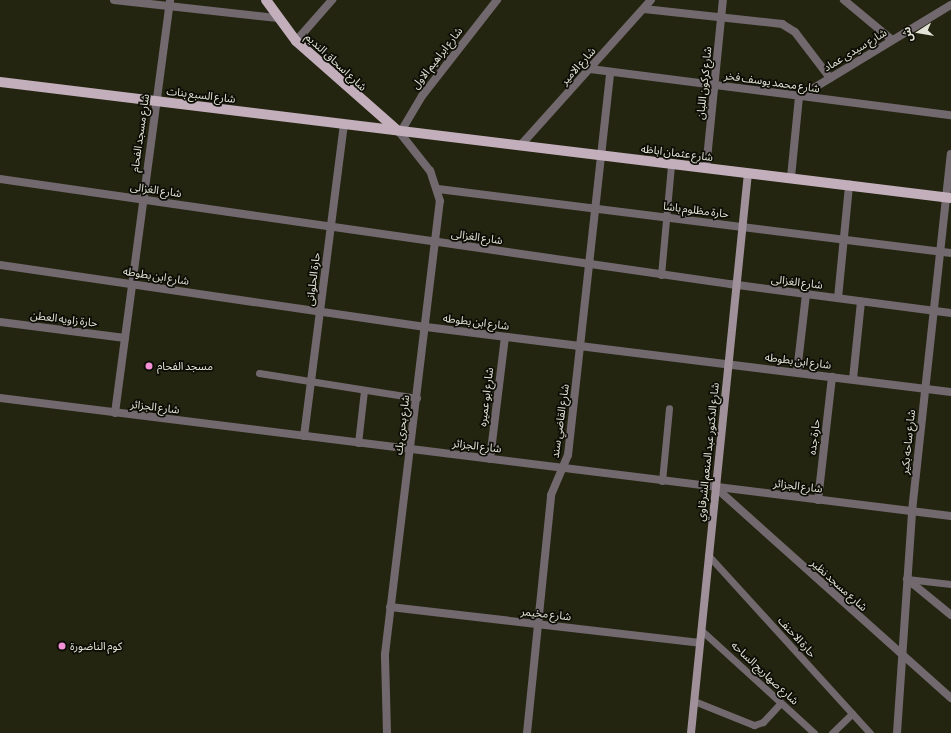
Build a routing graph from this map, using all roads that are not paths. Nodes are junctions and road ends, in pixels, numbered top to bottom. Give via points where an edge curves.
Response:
1 (114, 0) edge
2 (266, 0) edge
3 (332, 0) edge
4 (497, 0) edge
5 (651, 0) edge
6 (723, 0) edge
7 (844, 0) edge
8 (169, 3) edge
9 (951, 5) edge
10 (644, 9) junction
11 (721, 16) junction
12 (278, 18) junction
13 (892, 40) junction
14 (296, 41) junction
15 (590, 69) junction
16 (610, 72) junction
17 (830, 78) junction
18 (0, 82) edge
19 (714, 85) junction
20 (799, 97) junction
21 (156, 101) junction
22 (951, 115) edge
23 (344, 124) junction
24 (400, 133) junction
25 (520, 146) junction
26 (951, 154) edge
27 (600, 156) junction
28 (671, 165) junction
29 (706, 169) junction
30 (748, 173) junction
31 (791, 177) junction
32 (0, 179) edge
33 (849, 185) junction
34 (438, 189) junction
35 (948, 197) edge
36 (143, 199) junction
37 (596, 209) junction
38 (666, 217) junction
39 (331, 227) junction
40 (742, 227) junction
41 (844, 240) junction
42 (438, 242) junction
43 (939, 252) junction
44 (951, 253) edge
45 (590, 264) junction
46 (0, 265) edge
47 (661, 274) junction
48 (133, 283) junction
49 (736, 285) junction
50 (806, 294) junction
51 (838, 298) junction
52 (861, 301) junction
53 (933, 310) junction
54 (320, 312) junction
55 (951, 313) edge
56 (0, 322) edge
57 (426, 327) junction
58 (505, 337) junction
59 (125, 338) junction
60 (580, 346) junction
61 (728, 363) junction
62 (797, 372) junction
63 (259, 373) dead end
64 (832, 377) junction
65 (853, 379) junction
66 (311, 382) junction
67 (925, 388) junction
68 (364, 390) junction
69 (951, 392) edge
70 (0, 398) edge
71 (417, 398) junction
72 (670, 408) dead end
73 (115, 413) junction
74 (304, 436) junction
75 (358, 443) junction
76 (410, 449) junction
77 (490, 459) junction
78 (563, 469) junction
79 (662, 480) junction
80 (715, 487) junction
81 (818, 500) junction
82 (912, 511) junction
83 (951, 516) edge
84 (708, 554) junction
85 (907, 579) junction
86 (951, 584) edge
87 (390, 607) junction
88 (951, 616) edge
89 (538, 624) junction
90 (701, 630) junction
91 (700, 643) junction
92 (902, 657) junction
93 (951, 698) edge
94 (694, 701) junction
95 (781, 703) junction
96 (852, 714) junction
97 (388, 733) edge
98 (527, 733) edge
99 (691, 733) edge
100 (814, 733) edge
101 (832, 733) edge
102 (870, 733) edge
103 (897, 733) edge

1 - 8 street
2 - 12 main road, شارع اسحاق النديم
3 - 14 street
4 - 24 street, شارع ابراهيم الاول via 422,96
5 - 10 street, شارع الامير
6 - 11 street, شارع كركون اللبان
7 - 13 street
8 - 12 street
8 - 21 street, شارع مسجد الفحام
9 - 13 street, شارع سيدى عماد
10 - 11 street
10 - 15 street, شارع الامير
11 - 17 street via 790,27
11 - 19 street, شارع كركون اللبان
12 - 14 main road, شارع اسحاق النديم
13 - 17 street, شارع سيدى عماد
14 - 24 main road, شارع اسحاق النديم
15 - 16 street, شارع محمد يوسف فخر
15 - 25 street, شارع الامير
16 - 19 street, شارع محمد يوسف فخر
16 - 27 street, شارع القاضي سند
17 - 20 street, شارع سيدى عماد
18 - 21 main road, شارع السبع بنات
19 - 20 street, شارع محمد يوسف فخر
19 - 29 street, شارع كركون اللبان
20 - 22 street, شارع محمد يوسف فخر
20 - 31 street
21 - 23 main road, شارع السبع بنات
21 - 36 street, شارع مسجد الفحام
23 - 24 main road, شارع السبع بنات
23 - 39 street, حارة الحلوانى
24 - 25 main road, شارع عثمان اباظه
24 - 34 street, شارع بحرى بك via 430,171
25 - 27 main road, شارع عثمان اباظه
26 - 35 street, شارع ساحه بكير
27 - 28 main road, شارع عثمان اباظه
27 - 37 street, شارع القاضي سند
28 - 29 main road, شارع عثمان اباظه
28 - 38 lane
29 - 30 main road, شارع عثمان اباظه
30 - 31 main road, شارع عثمان اباظه
30 - 40 main road, شارع الدكتور عبد المنعم الشرقاوي
31 - 33 main road, شارع عثمان اباظه
32 - 36 street, شارع الغزالى
33 - 35 main road, شارع عثمان اباظه
33 - 41 street
34 - 37 street, حارة مظلوم باشا
34 - 42 street, شارع بحرى بك
35 - 43 street, شارع ساحه بكير
36 - 39 street, شارع الغزالى
36 - 48 street, شارع مسجد الفحام
37 - 38 street, حارة مظلوم باشا
37 - 45 street, شارع القاضي سند
38 - 40 street, حارة مظلوم باشا
38 - 47 lane
39 - 42 street, شارع الغزالى
39 - 54 street, حارة الحلوانى
40 - 41 street, حارة مظلوم باشا
40 - 49 main road, شارع الدكتور عبد المنعم الشرقاوي
41 - 43 street, حارة مظلوم باشا
41 - 51 street
42 - 45 street, شارع الغزالى
42 - 57 street, شارع بحرى بك
43 - 44 street, حارة مظلوم باشا
43 - 53 street, شارع ساحه بكير
45 - 47 street, شارع الغزالى
45 - 60 street, شارع القاضي سند
46 - 48 street, شارع ابن بطوطه
47 - 49 street, شارع الغزالى
48 - 54 street, شارع ابن بطوطه
48 - 59 street, شارع مسجد الفحام
49 - 50 street, شارع الغزالى
49 - 61 main road, شارع الدكتور عبد المنعم الشرقاوي
50 - 51 street, شارع الغزالى
50 - 62 street
51 - 52 street, شارع الغزالى
52 - 53 street, شارع الغزالى
52 - 65 street
53 - 55 street, شارع الغزالى
53 - 67 street, شارع ساحه بكير
54 - 57 street, شارع ابن بطوطه
54 - 66 street, حارة الحلوانى
56 - 59 street, حارة زاويه العطن
57 - 58 street, شارع ابن بطوطه
57 - 71 street, شارع بحرى بك
58 - 60 street, شارع ابن بطوطه
58 - 77 street, شارع ابو عميره
59 - 73 street, شارع مسجد الفحام
60 - 61 street, شارع ابن بطوطه
60 - 78 street, شارع القاضي سند via 568,455
61 - 62 street, شارع ابن بطوطه
61 - 80 main road, شارع الدكتور عبد المنعم الشرقاوي
62 - 64 street, شارع ابن بطوطه
63 - 66 lane
64 - 65 street, شارع ابن بطوطه
64 - 81 street, حارة جده
65 - 67 street, شارع ابن بطوطه
66 - 68 lane
66 - 74 street, حارة الحلوانى
67 - 69 street, شارع ابن بطوطه
67 - 82 street, شارع ساحه بكير
68 - 71 lane
68 - 75 lane
70 - 73 street, شارع الجزائر
71 - 76 street, شارع بحرى بك
72 - 79 lane
73 - 74 street, شارع الجزائر
74 - 75 street, شارع الجزائر
75 - 76 street, شارع الجزائر
76 - 77 street, شارع الجزائر
76 - 87 street, شارع بحرى بك
77 - 78 street, شارع الجزائر
78 - 79 street, شارع الجزائر
78 - 89 street, شارع القاضي سند via 551,495
79 - 80 street, شارع الجزائر
80 - 81 street, شارع الجزائر
80 - 84 main road, شارع الدكتور عبد المنعم الشرقاوي
80 - 92 street, شارع مسجد نظير
81 - 82 street, شارع الجزائر
82 - 83 street, شارع الجزائر
82 - 85 street, شارع ساحه بكير
84 - 90 main road, شارع الدكتور عبد المنعم الشرقاوي
84 - 96 lane, حارة الاحنف
85 - 86 lane
85 - 88 street
85 - 92 street, شارع ساحه بكير
87 - 89 street, شارع مخيمر
87 - 97 street, شارع بحرى بك via 385,654
89 - 91 street, شارع مخيمر
89 - 98 street, شارع القاضي سند
90 - 91 main road, شارع الدكتور عبد المنعم الشرقاوي
90 - 95 lane, شارع صهاريج الساحه
91 - 94 main road, شارع الدكتور عبد المنعم الشرقاوي
92 - 93 street, شارع مسجد نظير
92 - 103 street, شارع ساحه بكير
94 - 95 lane via 754,725 764,722
94 - 99 main road, شارع الدكتور عبد المنعم الشرقاوي
95 - 100 lane, شارع صهاريج الساحه
96 - 101 lane
96 - 102 lane, حارة الاحنف

